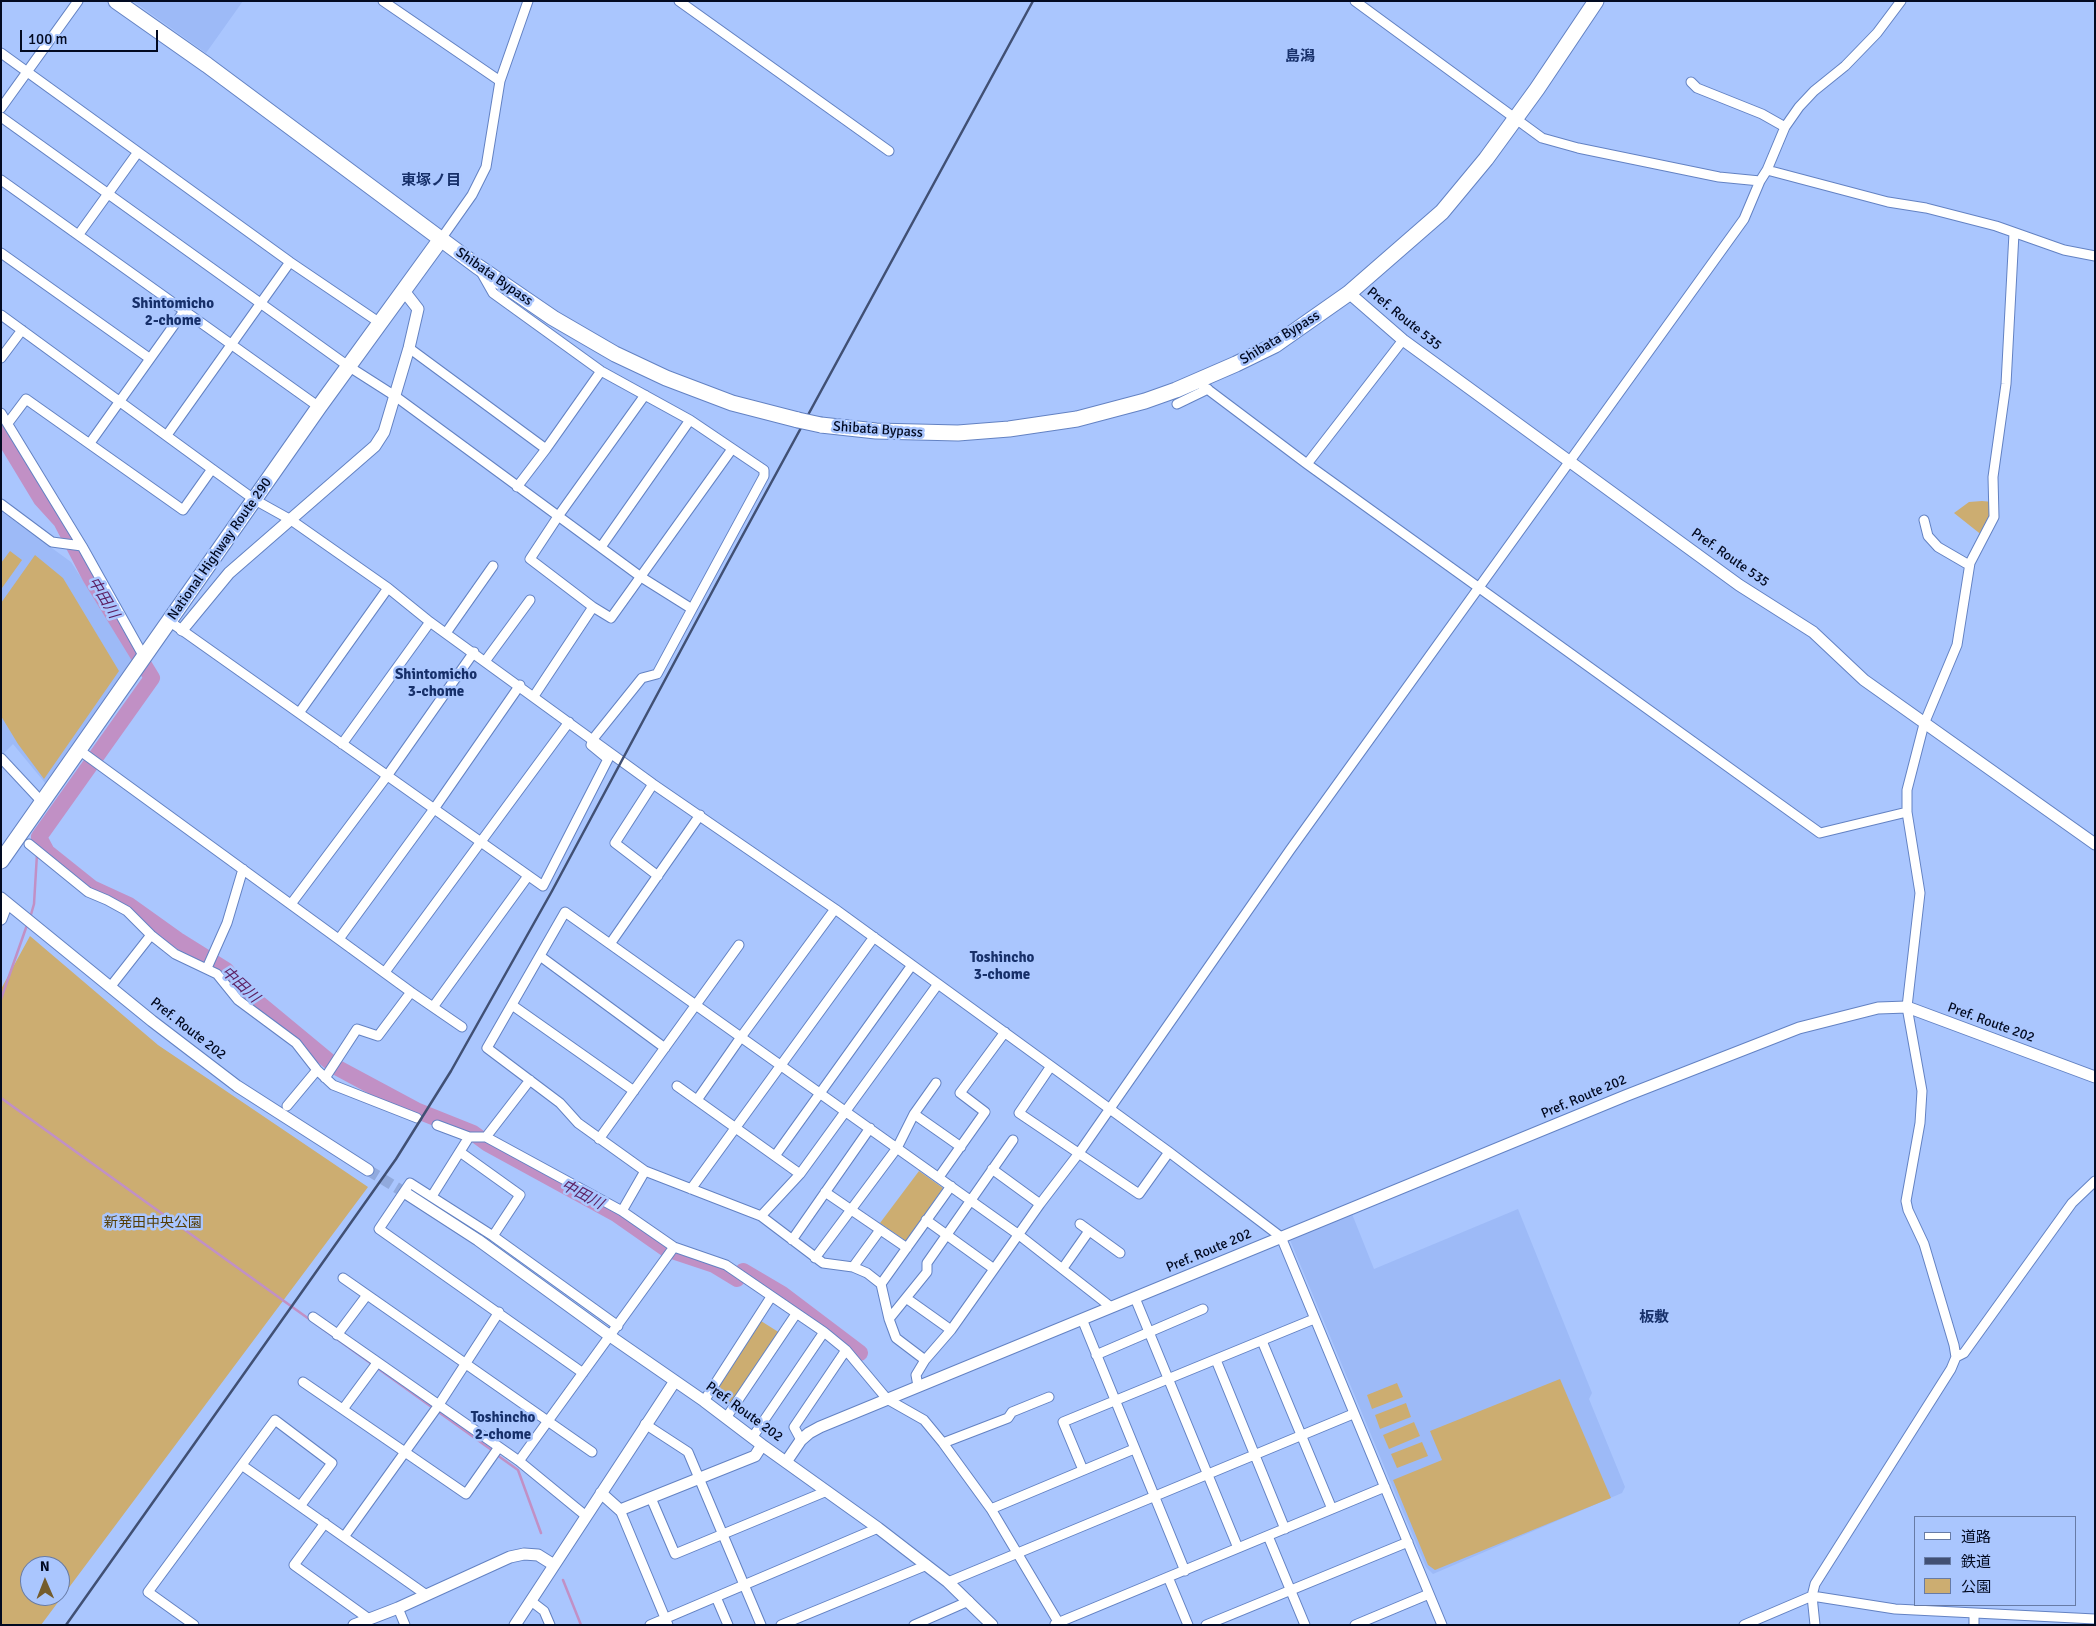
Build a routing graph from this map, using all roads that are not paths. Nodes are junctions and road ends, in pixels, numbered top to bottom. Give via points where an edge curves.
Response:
1 (78, 1) edge
2 (116, 1) edge
3 (383, 1) edge
4 (528, 1) edge
5 (679, 1) edge
6 (1355, 1) edge
7 (1596, 1) edge
8 (1901, 1) edge
9 (1, 52) edge
10 (28, 72) junction
11 (500, 82) junction
12 (1691, 82) dead end
13 (1, 108) edge
14 (1, 117) edge
15 (1515, 118) junction
16 (1785, 127) junction
17 (889, 151) dead end
18 (138, 152) junction
19 (1767, 170) junction
20 (1, 180) edge
21 (1760, 181) junction
22 (108, 194) junction
23 (79, 234) junction
24 (2014, 234) junction
25 (441, 239) junction
26 (1, 253) edge
27 (2095, 256) edge
28 (290, 262) junction
29 (477, 266) junction
30 (404, 291) junction
31 (1349, 294) junction
32 (261, 303) junction
33 (184, 311) junction
34 (1, 315) edge
35 (380, 323) junction
36 (22, 330) junction
37 (1402, 340) junction
38 (232, 345) junction
39 (408, 348) junction
40 (1, 358) edge
41 (149, 358) junction
42 (348, 366) junction
43 (601, 371) junction
44 (1203, 385) junction
45 (645, 395) junction
46 (395, 396) junction
47 (119, 400) junction
48 (1177, 404) dead end
49 (319, 407) junction
50 (1, 413) edge
51 (690, 420) junction
52 (8, 423) junction
53 (167, 435) junction
54 (90, 442) junction
55 (546, 449) junction
56 (732, 449) junction
57 (1569, 463) junction
58 (1307, 464) junction
59 (212, 469) junction
60 (517, 487) junction
61 (255, 500) junction
62 (1, 504) edge
63 (559, 515) junction
64 (291, 520) junction
65 (1924, 520) dead end
66 (82, 546) junction
67 (601, 547) junction
68 (1969, 565) junction
69 (493, 566) dead end
70 (642, 577) junction
71 (388, 588) junction
72 (1480, 588) junction
73 (530, 600) dead end
74 (593, 607) junction
75 (692, 609) junction
76 (169, 621) junction
77 (430, 622) junction
78 (182, 630) junction
79 (446, 633) junction
80 (474, 652) junction
81 (486, 660) junction
82 (140, 663) junction
83 (520, 685) junction
84 (534, 696) junction
85 (298, 713) junction
86 (569, 722) junction
87 (1924, 724) junction
88 (593, 739) junction
89 (342, 744) junction
90 (79, 750) junction
91 (1, 758) edge
92 (387, 776) junction
93 (653, 784) junction
94 (42, 802) junction
95 (434, 809) junction
96 (1907, 812) junction
97 (700, 815) junction
98 (481, 843) junction
99 (29, 844) dead end
100 (2095, 844) edge
101 (1, 861) edge
102 (243, 869) junction
103 (528, 876) junction
104 (658, 876) junction
105 (4, 900) edge
106 (291, 904) junction
107 (835, 909) junction
108 (1, 919) edge
109 (151, 935) junction
110 (874, 937) junction
111 (339, 939) junction
112 (610, 944) junction
113 (739, 945) dead end
114 (540, 956) junction
115 (912, 965) junction
116 (207, 968) junction
117 (385, 972) junction
118 (938, 984) junction
119 (111, 986) junction
120 (411, 992) junction
121 (512, 1004) junction
122 (697, 1005) junction
123 (433, 1007) junction
124 (1907, 1007) junction
125 (462, 1027) dead end
126 (1004, 1032) junction
127 (740, 1036) junction
128 (666, 1048) junction
129 (781, 1065) junction
130 (1051, 1066) junction
131 (317, 1070) junction
132 (2095, 1077) edge
133 (325, 1078) junction
134 (530, 1080) junction
135 (936, 1083) dead end
136 (677, 1086) dead end
137 (634, 1091) junction
138 (820, 1093) junction
139 (697, 1100) junction
140 (287, 1106) dead end
141 (1110, 1109) junction
142 (846, 1111) junction
143 (914, 1114) junction
144 (417, 1118) dead end
145 (437, 1125) dead end
146 (736, 1127) junction
147 (870, 1128) junction
148 (469, 1137) junction
149 (486, 1137) junction
150 (599, 1139) junction
151 (1013, 1140) dead end
152 (961, 1147) junction
153 (897, 1148) junction
154 (460, 1152) junction
155 (1169, 1152) junction
156 (1079, 1153) junction
157 (775, 1156) junction
158 (992, 1169) junction
159 (368, 1170) tunnel mouth
160 (645, 1171) junction
161 (800, 1174) junction
162 (939, 1178) junction
163 (2095, 1181) edge
164 (951, 1186) junction
165 (691, 1189) junction
166 (825, 1192) junction
167 (407, 1194) tunnel mouth
168 (432, 1196) junction
169 (970, 1200) junction
170 (1040, 1204) junction
171 (850, 1210) junction
172 (622, 1211) junction
173 (761, 1216) junction
174 (926, 1220) junction
175 (1080, 1224) dead end
176 (880, 1230) junction
177 (1089, 1231) junction
178 (947, 1235) junction
179 (1019, 1235) junction
180 (493, 1236) junction
181 (1281, 1237) junction
182 (792, 1240) junction
183 (674, 1247) junction
184 (907, 1248) junction
185 (1120, 1253) dead end
186 (815, 1258) junction
187 (853, 1267) junction
188 (1063, 1268) junction
189 (994, 1270) junction
190 (343, 1278) dead end
191 (881, 1284) junction
192 (367, 1295) junction
193 (771, 1297) junction
194 (906, 1298) junction
195 (1135, 1298) junction
196 (1111, 1307) junction
197 (1203, 1310) dead end
198 (499, 1312) junction
199 (796, 1314) junction
200 (313, 1317) dead end
201 (889, 1319) junction
202 (1082, 1319) junction
203 (1314, 1320) junction
204 (618, 1326) junction
205 (951, 1330) junction
206 (824, 1332) junction
207 (1148, 1332) junction
208 (338, 1334) junction
209 (610, 1336) junction
210 (1262, 1340) junction
211 (846, 1350) junction
212 (1096, 1355) junction
213 (1956, 1357) junction
214 (925, 1360) junction
215 (1216, 1360) junction
216 (466, 1362) junction
217 (377, 1363) junction
218 (583, 1373) junction
219 (1168, 1379) junction
220 (675, 1380) junction
221 (303, 1382) dead end
222 (918, 1386) junction
223 (1049, 1397) dead end
224 (887, 1399) junction
225 (704, 1401) junction
226 (1114, 1402) junction
227 (438, 1406) junction
228 (342, 1409) junction
229 (1353, 1414) junction
230 (726, 1418) junction
231 (548, 1421) junction
232 (646, 1424) junction
233 (1302, 1436) junction
234 (752, 1438) junction
235 (801, 1440) junction
236 (943, 1443) junction
237 (762, 1446) junction
238 (499, 1447) junction
239 (1134, 1449) junction
240 (406, 1452) junction
241 (592, 1452) dead end
242 (1255, 1456) junction
243 (519, 1461) junction
244 (786, 1462) junction
245 (243, 1466) junction
246 (1083, 1470) junction
247 (1207, 1476) junction
248 (700, 1478) junction
249 (1385, 1487) junction
250 (827, 1491) junction
251 (601, 1492) junction
252 (1154, 1497) junction
253 (651, 1498) junction
254 (300, 1505) junction
255 (991, 1509) junction
256 (1332, 1509) junction
257 (620, 1510) junction
258 (586, 1516) junction
259 (325, 1523) junction
260 (878, 1528) junction
261 (1285, 1528) junction
262 (723, 1533) junction
263 (344, 1536) junction
264 (1268, 1536) junction
265 (1408, 1542) junction
266 (1238, 1548) junction
267 (1019, 1553) junction
268 (926, 1565) junction
269 (554, 1566) junction
270 (1185, 1570) junction
271 (1168, 1577) junction
272 (948, 1582) junction
273 (744, 1585) junction
274 (1291, 1591) junction
275 (425, 1594) junction
276 (1429, 1594) junction
277 (1812, 1596) junction
278 (716, 1597) junction
279 (531, 1601) junction
280 (970, 1601) junction
281 (398, 1608) junction
282 (1974, 1614) junction
283 (370, 1619) junction
284 (2095, 1619) edge
285 (667, 1621) edge
286 (1057, 1624) edge
287 (194, 1625) edge
288 (354, 1625) edge
289 (405, 1625) edge
290 (515, 1625) edge
291 (550, 1625) edge
292 (650, 1625) edge
293 (728, 1625) edge
294 (761, 1625) edge
295 (781, 1625) edge
296 (914, 1625) edge
297 (992, 1625) edge
298 (1188, 1625) edge
299 (1206, 1625) edge
300 (1305, 1625) edge
301 (1355, 1625) edge
302 (1442, 1625) edge
303 (1744, 1625) edge
304 (1815, 1625) edge
305 (1974, 1625) edge

1 - 10 street
2 - 25 highway, Shibata Bypass via 215,70
3 - 11 street
4 - 11 street
5 - 17 street
6 - 15 street
7 - 15 highway, Shibata Bypass
8 - 16 street via 1877,33 1845,66 1814,91
9 - 10 street
10 - 13 street
10 - 18 street
11 - 25 street via 486,167 472,195
12 - 16 street via 1696,88 1762,114
14 - 22 street
15 - 21 street via 1542,138 1569,145 1719,177
15 - 31 highway, Shibata Bypass via 1442,212
16 - 19 street
18 - 22 street
18 - 28 street
19 - 21 street
19 - 24 street via 1996,226
20 - 23 street
21 - 57 street via 1744,219
22 - 23 street
22 - 32 street
23 - 33 street
24 - 27 street
24 - 68 street via 2006,384 1994,477 1994,517
25 - 29 highway, Shibata Bypass
25 - 30 highway, National Highway Route 290
26 - 41 street
28 - 32 street
28 - 35 street
29 - 43 street via 493,293
29 - 44 highway, Shibata Bypass, bridge via 553,318 624,358 700,392 820,425 930,433 1009,429 1076,419
30 - 35 highway, National Highway Route 290
30 - 39 main road via 418,309
31 - 37 main road, Pref. Route 535
31 - 44 highway, Shibata Bypass via 1275,344
32 - 38 street
32 - 42 street
33 - 38 street
33 - 41 street
34 - 36 street
35 - 42 highway, National Highway Route 290
36 - 40 street
36 - 47 street
37 - 57 main road, Pref. Route 535
37 - 58 street
38 - 49 street
38 - 53 street
39 - 46 main road
39 - 55 street
41 - 47 street
42 - 46 street
42 - 49 highway, National Highway Route 290
43 - 45 street
43 - 55 street
44 - 48 street
44 - 58 street
45 - 51 street
45 - 63 street
46 - 60 street
46 - 64 main road via 384,432 375,446
47 - 53 street
47 - 54 street
49 - 61 highway, National Highway Route 290
50 - 52 street
51 - 56 street
51 - 67 street
52 - 54 street via 26,399
52 - 66 street
53 - 59 street
54 - 59 street via 183,510
55 - 60 street
56 - 70 street
56 - 75 street via 764,470 764,476
57 - 72 street
57 - 87 main road, Pref. Route 535 via 1739,585 1813,632 1864,680
58 - 72 street
59 - 61 street
60 - 63 street
61 - 64 street
61 - 76 highway, National Highway Route 290
62 - 66 street via 52,542
63 - 67 street
63 - 74 street via 530,559
64 - 71 street
64 - 78 main road via 229,573
65 - 68 street via 1928,536 1938,548
66 - 82 street
67 - 70 street
68 - 87 street via 1957,644
69 - 79 street
70 - 74 street via 611,618
70 - 75 street
71 - 77 street
71 - 85 street
72 - 96 street via 1820,833
72 - 141 street via 1290,850
73 - 81 street
74 - 84 street
75 - 88 street via 658,674 642,678
76 - 78 street
76 - 82 highway, National Highway Route 290
77 - 79 street
77 - 89 street
78 - 85 street
79 - 80 street
80 - 81 street
80 - 92 street
81 - 83 street
82 - 90 highway, National Highway Route 290
83 - 84 street
83 - 95 street
84 - 86 street
85 - 89 street
86 - 88 street
86 - 98 street
87 - 96 street via 1907,790
87 - 100 main road, Pref. Route 535
88 - 93 street
88 - 103 street via 590,745 608,759 543,886
89 - 92 street
90 - 94 highway, National Highway Route 290
90 - 102 street
91 - 94 street
92 - 95 street
92 - 106 street
93 - 97 street
93 - 104 street via 615,843
94 - 101 highway, National Highway Route 290
95 - 98 street
95 - 111 street
96 - 124 street via 1920,892
97 - 104 street
97 - 107 street
98 - 103 street
98 - 117 street
99 - 109 street via 88,892 127,911
102 - 106 street
102 - 116 street via 227,922
103 - 123 street
104 - 112 street
105 - 108 main road
105 - 119 main road, Pref. Route 202
106 - 111 street
107 - 110 street
107 - 127 street
109 - 116 street via 175,954
109 - 119 street
110 - 115 street
110 - 129 street
111 - 117 street
112 - 114 street via 565,912
112 - 122 street
113 - 122 street
114 - 121 street
114 - 128 street
115 - 118 street
115 - 138 street
116 - 131 street via 218,974 238,1000 296,1043
117 - 120 street
118 - 126 street
118 - 142 street
119 - 159 main road, Pref. Route 202 via 237,1086
120 - 123 street
120 - 133 street via 378,1036 357,1029
121 - 134 street via 487,1048
121 - 137 street
122 - 127 street
122 - 128 street
123 - 125 street
124 - 132 main road, Pref. Route 202
124 - 181 main road, Pref. Route 202 via 1878,1008 1799,1028
124 - 213 street via 1922,1091 1920,1123 1906,1201 1927,1253
126 - 130 street
126 - 152 street via 960,1093 985,1112
127 - 129 street
127 - 139 street
128 - 137 street
129 - 138 street
129 - 146 street
130 - 141 street
130 - 156 street via 1019,1113
131 - 133 street
131 - 140 street
133 - 144 street via 333,1085
134 - 149 street
134 - 150 street
135 - 143 street
136 - 139 street
137 - 150 street
138 - 142 street
138 - 157 street
139 - 146 street
141 - 155 street
141 - 156 street
142 - 147 street
142 - 161 street
143 - 152 street
143 - 153 street
145 - 148 street
146 - 157 street
146 - 165 street
147 - 153 street
147 - 166 street
148 - 149 street
148 - 154 street
149 - 172 street
150 - 160 street
151 - 158 street
152 - 162 street
153 - 162 street
153 - 171 street
154 - 168 street
154 - 180 street via 520,1196
155 - 156 street via 1139,1194
155 - 181 street
156 - 170 street
157 - 161 street
158 - 169 street
158 - 170 street
160 - 165 street
160 - 172 street
161 - 173 street
162 - 164 street
163 - 213 street via 2072,1202 1964,1353
164 - 169 street
164 - 174 street
165 - 173 street
166 - 171 street
166 - 182 street
167 - 209 main road, Pref. Route 202 via 478,1240
168 - 180 street
168 - 198 street via 410,1184 378,1229
169 - 178 street
169 - 179 street
170 - 179 street
171 - 176 street
171 - 186 street
172 - 183 street
173 - 182 street
174 - 178 street
174 - 184 street
175 - 177 street
176 - 184 street
176 - 187 street
177 - 185 street
177 - 188 street
178 - 189 street
178 - 194 street via 928,1263 927,1272
179 - 188 street
179 - 189 street
180 - 204 street
181 - 195 main road, Pref. Route 202
181 - 203 street
182 - 186 street
183 - 193 street via 726,1265
183 - 204 street
184 - 191 street
186 - 187 street via 823,1263
187 - 191 street
188 - 196 street
189 - 205 street
190 - 192 street
191 - 201 street
192 - 208 street
192 - 216 street
193 - 199 street
193 - 225 street
194 - 201 street
194 - 205 street
195 - 196 main road, Pref. Route 202
195 - 207 street
196 - 202 main road, Pref. Route 202
197 - 207 street
198 - 216 street
198 - 218 street
199 - 206 street
199 - 230 street
200 - 208 street
201 - 214 street via 896,1338
202 - 212 street
202 - 222 main road, Pref. Route 202
203 - 210 street
203 - 229 street
204 - 209 street
205 - 214 street
206 - 211 street
206 - 234 street
207 - 212 street
207 - 219 street
208 - 217 street
209 - 218 street
209 - 220 main road, Pref. Route 202
210 - 215 street
210 - 233 street
211 - 224 street
211 - 235 street via 794,1427
212 - 226 street
213 - 277 street via 1815,1584
214 - 222 street via 916,1375
215 - 219 street
215 - 242 street
216 - 227 street
216 - 231 street
217 - 227 street
217 - 228 street
218 - 231 street
219 - 226 street
219 - 247 street
220 - 225 main road, Pref. Route 202
220 - 232 main road
221 - 228 street
222 - 224 main road, Pref. Route 202
223 - 236 street via 1012,1412 1008,1418
224 - 235 main road, Pref. Route 202 via 820,1427
224 - 236 street via 924,1420
225 - 230 main road, Pref. Route 202
226 - 239 street
226 - 246 street via 1063,1422
227 - 238 street
227 - 240 street
228 - 240 street
229 - 233 street
229 - 249 street
230 - 234 main road, Pref. Route 202
231 - 241 street
231 - 243 street
232 - 248 street via 688,1452
232 - 251 main road
233 - 242 street
233 - 256 street
234 - 237 main road, Pref. Route 202
235 - 244 main road, Pref. Route 202
236 - 255 street
237 - 244 main road, Pref. Route 202
237 - 248 main road via 754,1456
238 - 240 street via 466,1494
238 - 243 street
239 - 246 street
239 - 252 street
240 - 263 street
242 - 247 street
242 - 261 street
243 - 258 street
244 - 250 main road
245 - 254 street
245 - 254 street via 276,1420 332,1463
245 - 287 street via 148,1592
246 - 255 street
247 - 252 street
247 - 266 street
248 - 253 main road
248 - 262 street
249 - 256 street
249 - 265 street
250 - 260 main road
250 - 262 street
251 - 257 main road
251 - 258 main road
252 - 267 street
252 - 270 street
253 - 257 main road
253 - 262 street via 675,1554
254 - 259 street
255 - 267 street
256 - 261 street
257 - 285 street
258 - 269 main road
259 - 263 street
259 - 283 street via 294,1565
260 - 268 main road
260 - 273 street
261 - 264 street
262 - 273 street
263 - 275 street
264 - 266 street
264 - 274 street
265 - 274 street
265 - 276 street
266 - 270 street
267 - 272 street
267 - 286 street
268 - 272 main road
268 - 295 street
269 - 275 main road via 538,1555 510,1557
269 - 279 main road
270 - 271 street
271 - 286 street
271 - 298 street
272 - 280 main road
273 - 278 street
273 - 294 street
274 - 299 street
274 - 300 street
275 - 281 main road
276 - 301 street
276 - 302 street
277 - 282 street via 1895,1608
277 - 303 street
277 - 304 street
278 - 285 street
278 - 293 street
279 - 290 main road
279 - 291 street via 544,1611
280 - 296 street
280 - 297 main road
281 - 283 main road
281 - 289 street
282 - 284 street
282 - 305 street
283 - 288 main road
285 - 292 street

